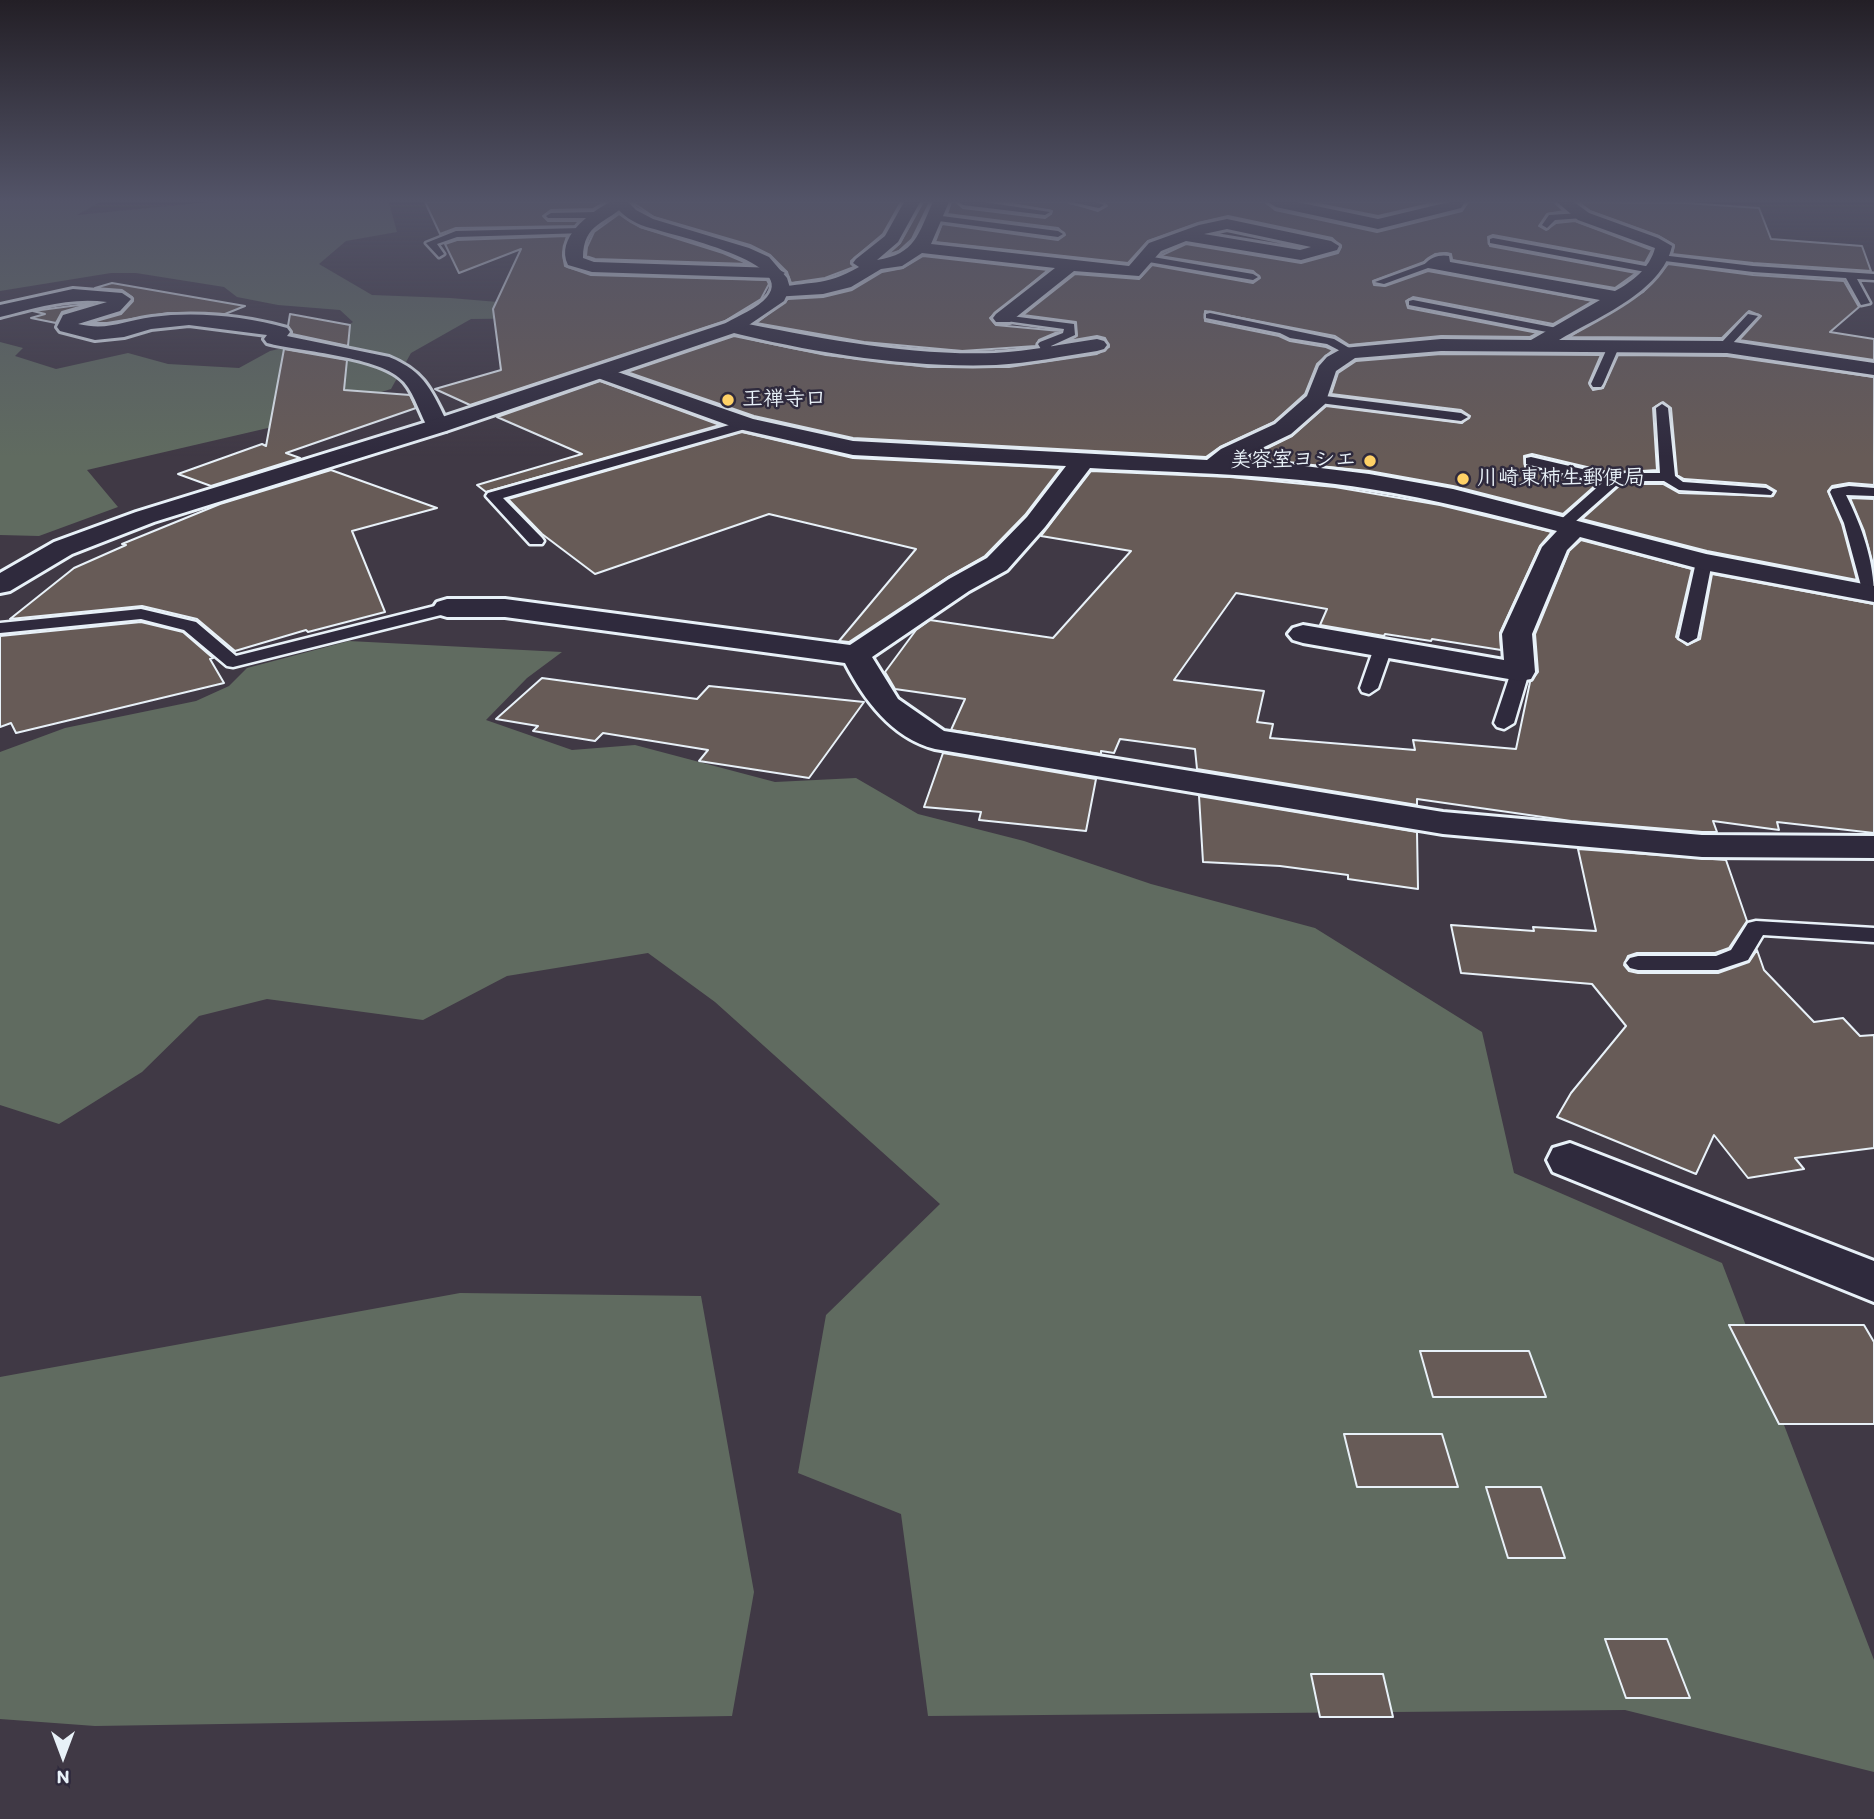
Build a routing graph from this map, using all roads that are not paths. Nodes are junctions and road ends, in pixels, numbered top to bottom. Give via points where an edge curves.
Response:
1 (781, 287) edge
2 (831, 287) edge
3 (1042, 287) edge
4 (1565, 287) edge
5 (1635, 287) edge
6 (1856, 287) edge
7 (779, 293) junction
8 (1616, 297) junction
9 (1413, 303) dead end
10 (1865, 303) dead end
11 (3, 309) edge
12 (1210, 316) dead end
13 (1752, 316) dead end
14 (1003, 318) joint
15 (733, 327) junction
16 (1557, 331) junction
17 (1097, 345) dead end
18 (1534, 346) junction
19 (1612, 347) junction
20 (1727, 347) junction
21 (1350, 352) junction
22 (1049, 353) junction
23 (1874, 369) edge
24 (601, 373) junction
25 (1597, 384) dead end
26 (1317, 399) junction
27 (1662, 408) dead end
28 (1461, 417) dead end
29 (747, 424) junction
30 (438, 426) junction
31 (1531, 461) dead end
32 (1082, 463) junction
33 (1213, 467) junction
34 (1668, 477) junction
35 (1613, 481) junction
36 (1766, 492) dead end
37 (1874, 492) edge
38 (1569, 527) junction
39 (536, 541) dead end
40 (1704, 562) junction
41 (0, 585) edge
42 (1873, 593) edge
43 (447, 608) joint
44 (0, 628) edge
45 (1303, 634) dead end
46 (1688, 638) dead end
47 (1383, 648) junction
48 (856, 655) junction
49 (1520, 672) junction
50 (1369, 688) dead end
51 (1504, 723) dead end
52 (1874, 847) edge
53 (1874, 935) edge
54 (1638, 964) dead end
55 (1570, 1160) dead end
56 (1874, 1282) edge

1 - 7 street
2 - 7 street
3 - 14 street
4 - 8 street
5 - 8 street
6 - 10 lane
7 - 15 street via 775,301
8 - 16 street
9 - 16 lane
11 - 30 street via 62,294 90,293 122,299 113,307 70,319 67,327 95,334 189,319 273,330 280,332 274,339 393,366 410,376
12 - 21 lane via 1330,341
13 - 20 lane
14 - 22 lane via 1070,326 1069,335 1044,344
15 - 22 street via 893,355 985,359
15 - 24 street
16 - 18 street
17 - 22 street
18 - 19 street
18 - 21 street via 1441,345
19 - 20 street
19 - 25 lane
20 - 23 street
21 - 26 street via 1326,370
24 - 29 street
24 - 30 street
26 - 28 lane
26 - 33 street via 1283,429 1228,454
27 - 34 lane
29 - 32 street via 853,448
29 - 39 lane via 493,496
30 - 41 street via 145,517 63,548
31 - 35 lane
32 - 33 street
32 - 48 street via 997,564
33 - 38 street via 1369,481 1452,496
34 - 35 lane
34 - 36 lane via 1679,486
35 - 38 lane
37 - 42 lane via 1837,492 1852,523
38 - 40 street
38 - 49 street via 1555,547 1517,634
40 - 42 street
40 - 46 lane
43 - 44 lane via 233,662 190,626 141,614
43 - 48 street via 505,608
45 - 47 street
47 - 49 street
47 - 50 lane
48 - 52 street via 873,688 897,717 935,739 1443,823 1702,846
49 - 51 lane
53 - 54 lane via 1756,928 1740,955 1718,963
55 - 56 street

